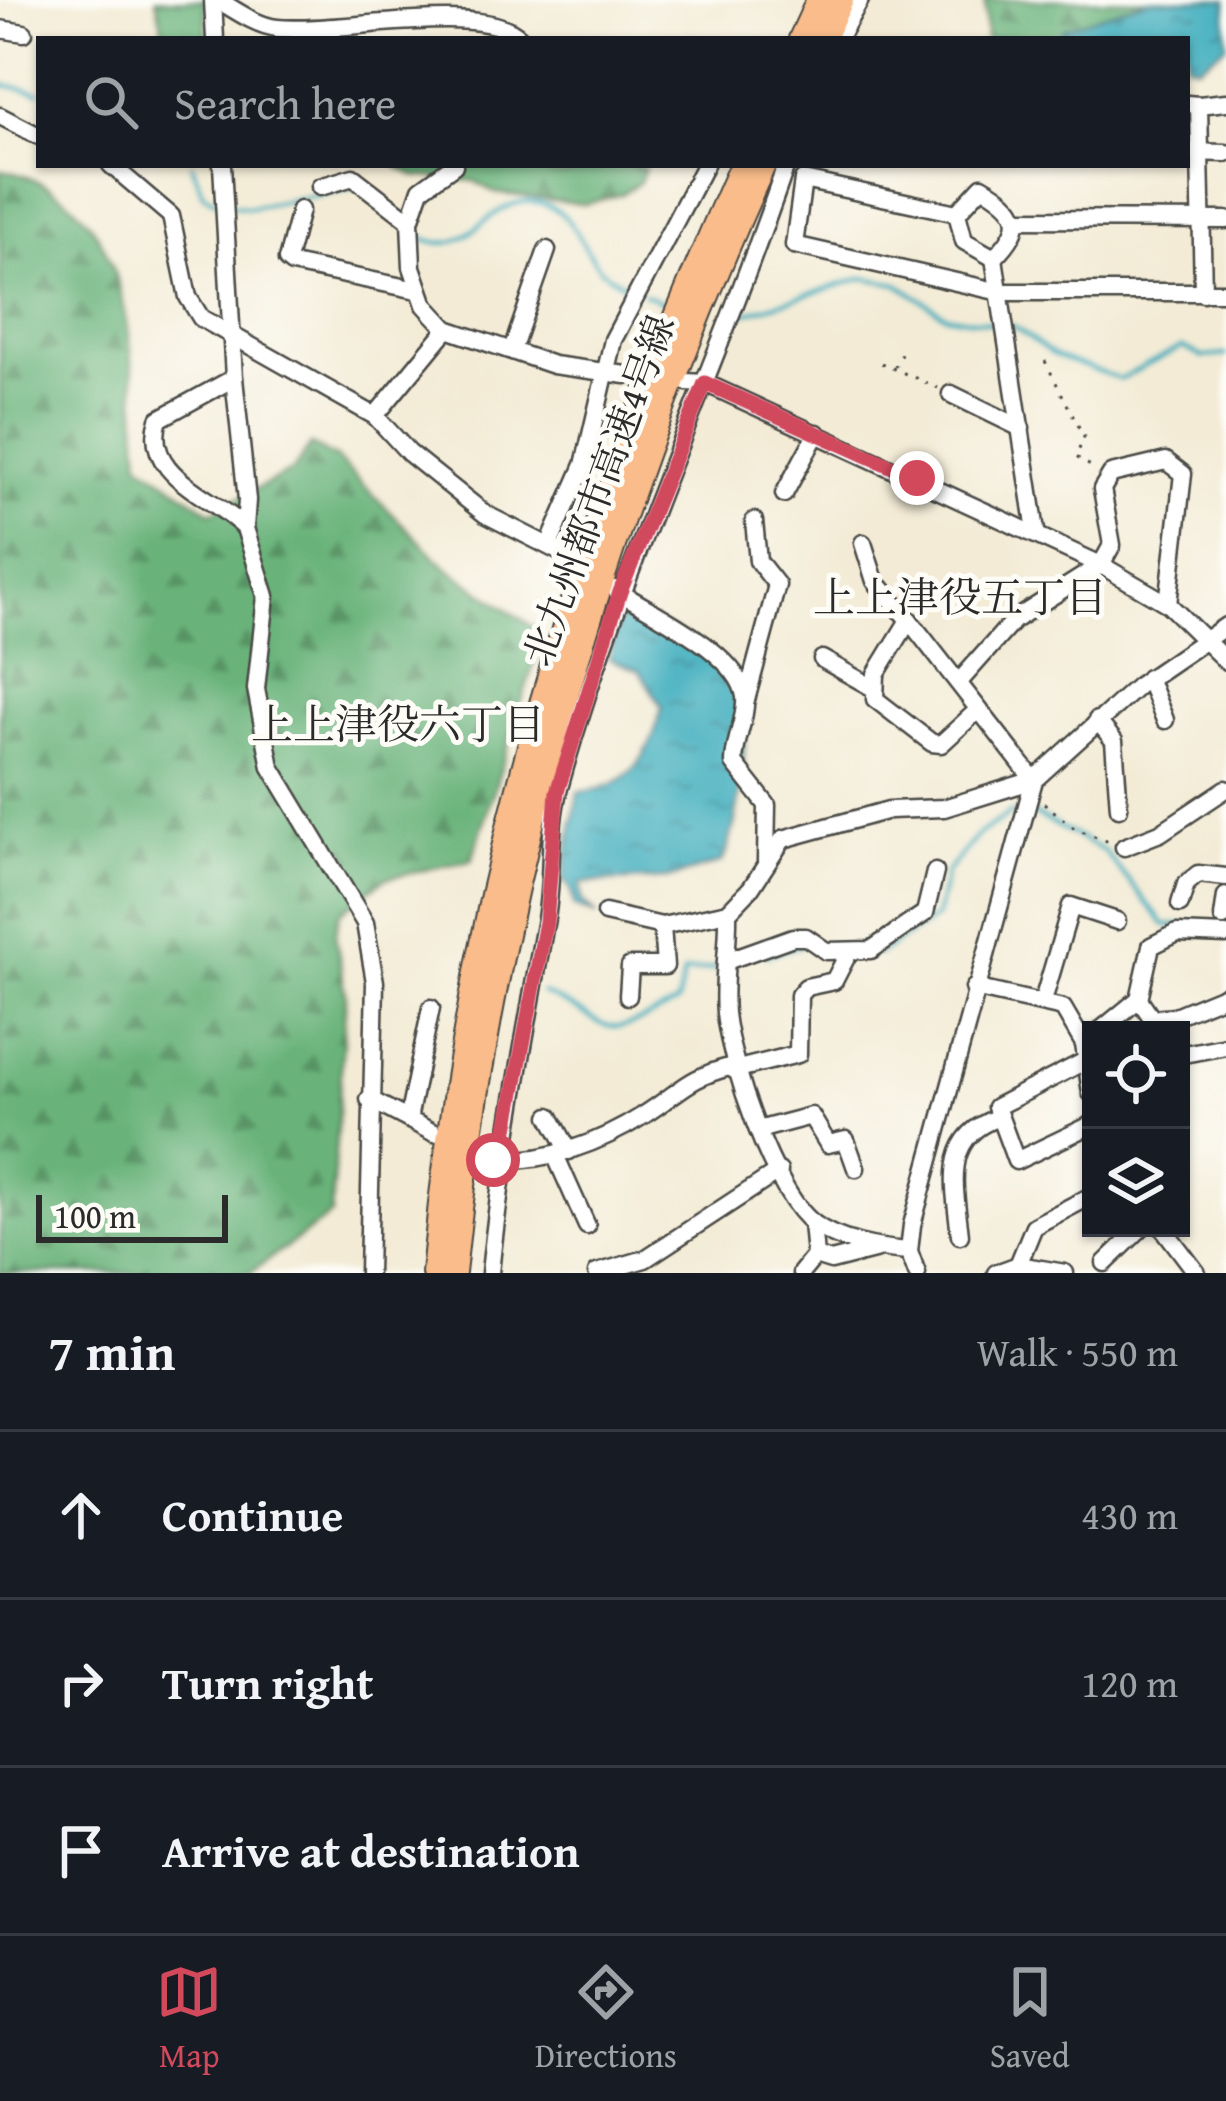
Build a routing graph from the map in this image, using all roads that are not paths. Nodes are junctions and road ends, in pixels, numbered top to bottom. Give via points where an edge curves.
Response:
1 (215, 0) edge
2 (369, 0) edge
3 (819, 0) edge
4 (841, 0) edge
5 (860, 0) edge
6 (448, 6) edge
7 (364, 21) junction
8 (0, 28) edge
9 (24, 33) dead end
10 (215, 36) edge
11 (519, 36) edge
12 (801, 36) edge
13 (823, 36) edge
14 (840, 36) edge
15 (1226, 102) edge
16 (1193, 105) edge
17 (0, 116) edge
18 (36, 134) edge
19 (1193, 152) edge
20 (1226, 153) edge
21 (115, 168) edge
22 (222, 168) edge
23 (450, 168) edge
24 (703, 168) edge
25 (741, 168) edge
26 (762, 168) edge
27 (785, 168) edge
28 (979, 168) edge
29 (804, 172) edge
30 (982, 186) junction
31 (320, 188) dead end
32 (301, 210) dead end
33 (957, 213) junction
34 (1016, 220) junction
35 (1201, 220) junction
36 (1226, 220) edge
37 (410, 230) junction
38 (547, 250) dead end
39 (994, 258) junction
40 (417, 290) junction
41 (1000, 292) junction
42 (1226, 292) edge
43 (1203, 293) junction
44 (447, 329) junction
45 (231, 339) junction
46 (512, 350) junction
47 (602, 370) junction
48 (626, 375) dead end
49 (234, 377) junction
50 (695, 382) junction
51 (951, 394) road end
52 (375, 416) junction
53 (1021, 428) junction
54 (817, 433) junction
55 (784, 494) dead end
56 (754, 521) dead end
57 (245, 528) junction
58 (1036, 531) junction
59 (863, 543) dead end
60 (1101, 565) junction
61 (616, 590) junction
62 (1168, 604) junction
63 (909, 620) junction
64 (1226, 626) edge
65 (1207, 640) junction
66 (822, 659) dead end
67 (1226, 661) edge
68 (1148, 679) junction
69 (959, 682) junction
70 (875, 689) junction
71 (746, 701) junction
72 (978, 710) junction
73 (1097, 720) junction
74 (1165, 720) dead end
75 (1032, 784) junction
76 (1226, 789) edge
77 (1119, 808) dead end
78 (1124, 847) road end
79 (765, 868) junction
80 (935, 872) dead end
81 (1226, 877) edge
82 (1226, 896) edge
83 (1180, 904) dead end
84 (728, 912) junction
85 (605, 913) dead end
86 (1118, 921) dead end
87 (662, 926) junction
88 (1224, 926) edge
89 (849, 952) junction
90 (729, 960) junction
91 (974, 988) junction
92 (1226, 995) edge
93 (628, 996) dead end
94 (1138, 999) junction
95 (1043, 1000) junction
96 (430, 1008) dead end
97 (1112, 1021) edge
98 (1082, 1039) edge
99 (1226, 1046) edge
100 (1082, 1051) edge
101 (1190, 1053) edge
102 (733, 1068) junction
103 (369, 1099) junction
104 (550, 1117) dead end
105 (997, 1118) junction
106 (407, 1120) junction
107 (1083, 1129) edge
108 (758, 1130) junction
109 (434, 1133) dead end
110 (562, 1154) junction
111 (497, 1161) junction
112 (856, 1168) dead end
113 (779, 1171) junction
114 (1082, 1201) edge
115 (812, 1223) junction
116 (587, 1226) dead end
117 (960, 1235) dead end
118 (1133, 1237) edge
119 (1171, 1237) edge
120 (878, 1249) junction
121 (909, 1251) junction
122 (815, 1256) junction
123 (1018, 1265) junction
124 (1103, 1269) edge
125 (610, 1271) edge
126 (1201, 1272) edge
127 (368, 1273) edge
128 (434, 1273) edge
129 (453, 1273) edge
130 (490, 1273) edge
131 (801, 1273) edge
132 (917, 1273) edge
133 (997, 1273) edge
134 (1065, 1273) edge

1 - 7 street via 273,28
1 - 10 street
2 - 7 street
3 - 12 highway
4 - 13 highway
5 - 14 street
6 - 7 street
6 - 11 street via 493,13
8 - 9 street
15 - 16 street
16 - 19 street
17 - 18 street
19 - 20 street
19 - 35 street
21 - 45 street via 171,216 192,307
22 - 45 street
23 - 37 street via 421,189
24 - 47 street
25 - 128 highway, 北九州都市高速4号線 via 641,402 523,764 478,965
26 - 129 highway, 北九州都市高速4号線 via 628,496 542,767 497,970
27 - 50 street
28 - 30 street
29 - 33 street
29 - 41 street via 794,245
30 - 33 street
30 - 34 street via 1009,202
31 - 37 street via 352,177
32 - 40 street via 292,264
33 - 39 street via 964,241
34 - 35 street
34 - 39 street via 1014,238
35 - 36 street
35 - 43 street
37 - 40 street
38 - 46 street
39 - 41 street
40 - 44 street
41 - 43 street
41 - 53 street
42 - 43 street
44 - 46 street
44 - 52 street
45 - 49 street
45 - 52 street
46 - 47 street
47 - 48 street
47 - 52 street via 584,464 554,548 485,514
49 - 57 street
49 - 57 street via 159,418 156,448 165,469
50 - 54 street
50 - 61 street
51 - 53 street
53 - 58 street
54 - 55 street
54 - 58 street
56 - 71 street via 758,561 777,585
57 - 103 street via 266,596 256,689 271,767 365,923 375,982
58 - 60 street
59 - 63 street via 875,581
60 - 62 street
60 - 62 street via 1112,545 1102,489 1109,477 1166,461 1183,475
60 - 69 street via 1014,620
61 - 71 street via 719,656 738,674
61 - 111 street via 557,792 546,922
62 - 65 street
63 - 69 street
63 - 70 street
64 - 65 street
65 - 67 street
65 - 68 street
66 - 70 street
68 - 73 street
68 - 74 street
69 - 72 street
70 - 72 street via 875,698 932,743 941,744
71 - 79 street via 734,763 767,805
72 - 75 street
73 - 75 street
73 - 77 street via 1114,741
75 - 79 street via 783,838
75 - 91 street
76 - 78 street
79 - 84 street
80 - 89 street via 925,913 872,950
81 - 83 street via 1198,874
82 - 88 street
84 - 87 street
84 - 90 street
85 - 87 street
86 - 95 street via 1071,906
87 - 93 street via 665,966 630,966
88 - 94 street via 1151,946
89 - 90 street via 793,937
89 - 102 street via 834,981 799,994 798,1054
90 - 102 street via 724,1008
91 - 95 street
91 - 121 street
92 - 94 street via 1152,1018
94 - 97 street
95 - 98 street via 1073,1019
96 - 106 street
99 - 101 street
100 - 105 street via 996,1107
102 - 108 street
102 - 110 street via 691,1076 638,1119
103 - 106 street
103 - 127 street
104 - 110 street
105 - 107 street via 1016,1161
105 - 117 street via 966,1135 952,1164
106 - 109 street
108 - 112 street via 811,1116 820,1139 846,1140
108 - 113 street
110 - 111 street
110 - 116 street
111 - 130 street
113 - 115 street
113 - 125 street via 645,1259
114 - 123 street via 1034,1226
115 - 120 street
115 - 122 street
118 - 124 street
119 - 126 street
120 - 121 street
120 - 122 street via 831,1261
121 - 132 street
122 - 131 street
123 - 133 street
123 - 134 street

